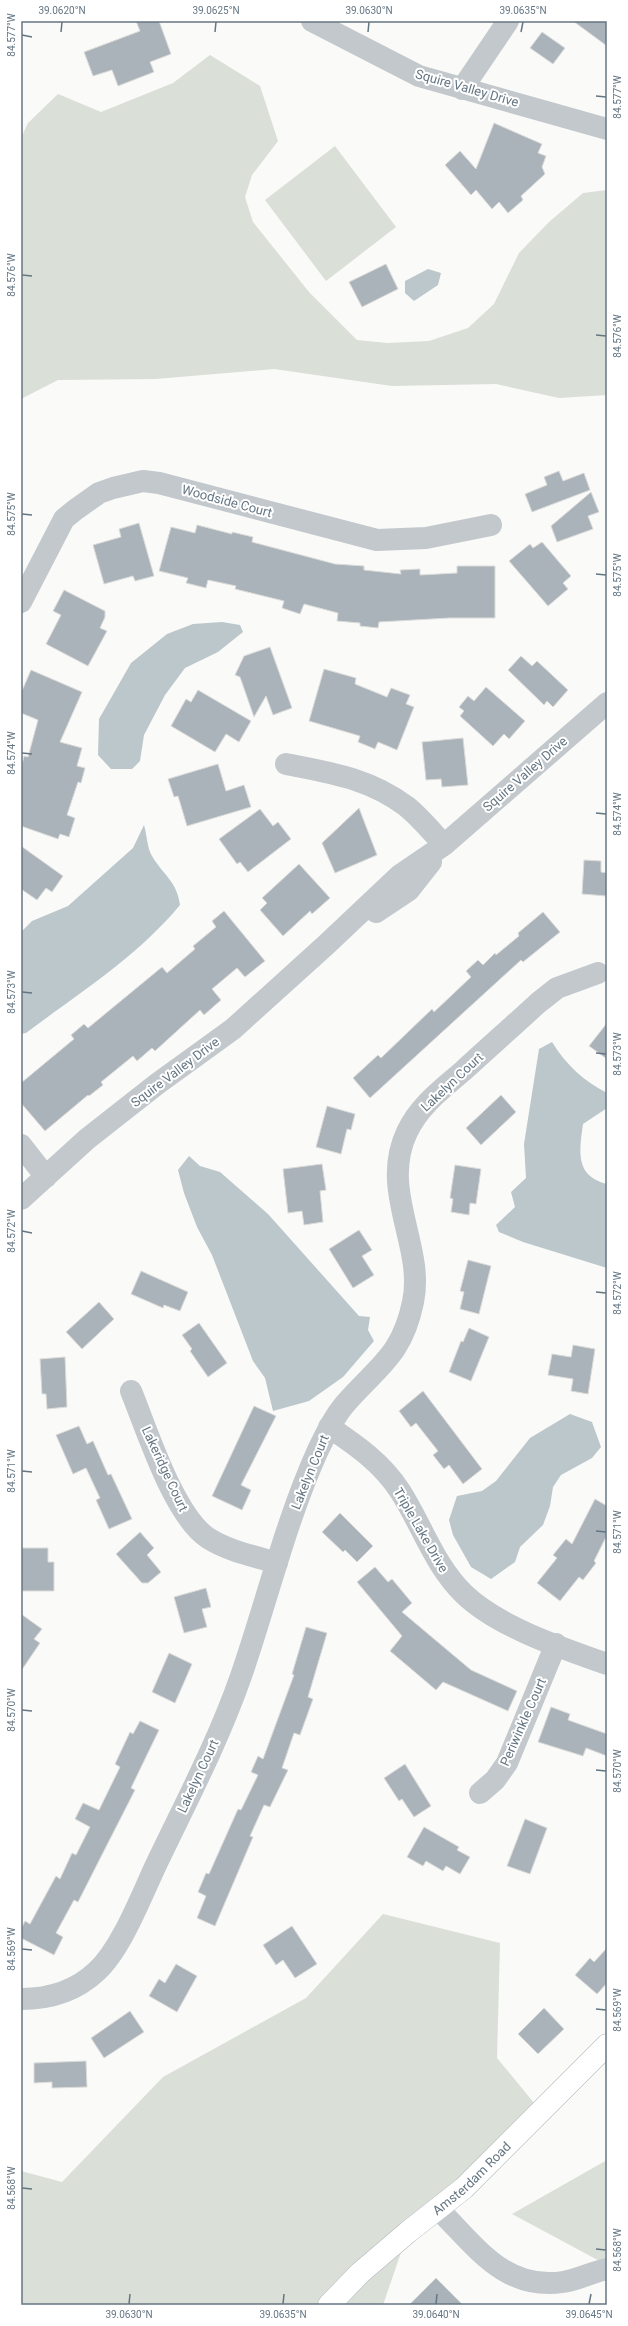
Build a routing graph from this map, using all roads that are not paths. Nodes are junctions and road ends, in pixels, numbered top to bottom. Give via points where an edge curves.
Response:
1 (312, 21) edge
2 (508, 21) edge
3 (462, 89) junction
4 (607, 129) edge
5 (491, 525) dead end
6 (21, 602) edge
7 (607, 703) edge
8 (286, 764) dead end
9 (444, 845) junction
10 (598, 973) dead end
11 (21, 1145) edge
12 (46, 1177) junction
13 (21, 1199) edge
14 (131, 1391) dead end
15 (329, 1427) junction
16 (277, 1563) junction
17 (556, 1644) junction
18 (605, 1658) edge
19 (480, 1793) dead end
20 (21, 1999) edge
21 (607, 2045) edge
22 (438, 2208) junction
23 (607, 2269) edge
24 (329, 2305) edge

1 - 3 street, Squire Valley Drive via 419,76
2 - 3 street
3 - 4 street, Squire Valley Drive
5 - 6 street, Woodside Court via 426,538 377,540 159,483 127,483 99,493 64,519
7 - 9 street, Squire Valley Drive
8 - 9 street via 349,776 380,788 407,807
9 - 12 street, Squire Valley Drive via 400,875 233,1030 157,1084 87,1139
10 - 15 street, Lakelyn Court via 557,988 424,1106 415,1117 406,1133 397,1167 397,1186 415,1277 414,1300 404,1336 393,1354 344,1405
11 - 12 street
12 - 13 street, Squire Valley Drive
14 - 16 street, Lakeridge Court via 171,1488 182,1511 196,1528 224,1546
15 - 16 street, Lakelyn Court via 309,1470
15 - 17 street, Triple Lake Drive via 367,1453 385,1471 400,1491 436,1558 464,1594 484,1610 518,1629
16 - 20 street, Lakelyn Court via 227,1716 110,1956 97,1971 60,1994 38,1999
17 - 18 street, Triple Lake Drive
17 - 19 street, Periwinkle Court via 507,1763 495,1780
21 - 22 street, Amsterdam Road via 464,2188
22 - 23 street via 490,2262 520,2279 538,2283 563,2282
22 - 24 street, Amsterdam Road via 360,2273

